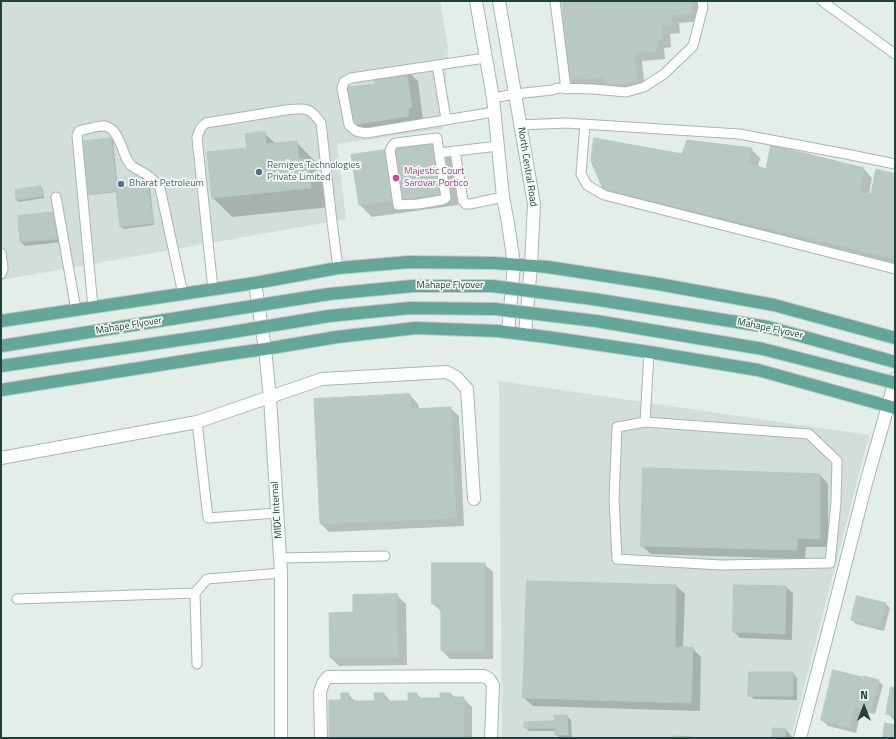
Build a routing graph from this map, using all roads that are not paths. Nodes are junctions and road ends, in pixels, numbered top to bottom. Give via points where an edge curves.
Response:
1 (476, 1) edge
2 (499, 1) edge
3 (555, 1) edge
4 (702, 1) edge
5 (822, 1) edge
6 (895, 54) edge
7 (485, 58) junction
8 (436, 65) junction
9 (566, 89) junction
10 (515, 94) junction
11 (493, 98) junction
12 (494, 112) junction
13 (446, 119) junction
14 (585, 124) junction
15 (520, 125) junction
16 (498, 146) junction
17 (455, 151) junction
18 (439, 153) junction
19 (895, 164) edge
20 (56, 197) dead end
21 (503, 197) junction
22 (1, 253) edge
23 (514, 264) junction
24 (531, 266) junction
25 (338, 268) junction
26 (895, 269) edge
27 (1, 274) edge
28 (255, 283) junction
29 (213, 289) junction
30 (183, 294) junction
31 (93, 307) junction
32 (76, 310) junction
33 (1, 321) edge
34 (508, 332) junction
35 (525, 334) junction
36 (895, 338) edge
37 (1, 346) edge
38 (265, 349) junction
39 (649, 352) junction
40 (895, 362) edge
41 (1, 366) edge
42 (895, 379) edge
43 (895, 383) edge
44 (1, 390) edge
45 (270, 398) junction
46 (892, 407) edge
47 (197, 422) junction
48 (645, 422) junction
49 (1, 458) edge
50 (474, 499) dead end
51 (277, 512) junction
52 (385, 556) dead end
53 (280, 558) junction
54 (281, 573) junction
55 (195, 593) junction
56 (17, 599) dead end
57 (197, 664) dead end
58 (281, 738) edge
59 (321, 738) edge
60 (491, 738) edge
61 (800, 738) edge

1 - 7 street
2 - 10 street, North Central Road
3 - 9 lane
4 - 9 lane via 703,7 693,46 664,74 644,87 626,92
5 - 6 lane
7 - 8 lane
7 - 11 street
8 - 13 lane
8 - 13 lane via 350,78 344,82 342,88 349,125 356,131 366,133
9 - 10 lane
10 - 11 lane
10 - 15 street, North Central Road
11 - 12 street
12 - 13 lane
12 - 16 street
14 - 15 lane via 566,122
14 - 19 lane via 739,134
14 - 26 lane via 581,174 587,185 604,195
15 - 24 street, North Central Road via 534,204
16 - 17 lane
16 - 21 street
17 - 18 lane
17 - 21 lane via 463,201 466,204
18 - 18 lane via 437,138 395,143 392,146 390,150 398,205 446,198
20 - 32 lane
21 - 23 street
22 - 27 lane
23 - 24 main road
23 - 25 main road via 409,262
23 - 34 street
24 - 35 street, North Central Road
24 - 36 main road via 658,284 774,305
25 - 28 main road
25 - 29 lane via 321,123 314,113 298,108 206,122 197,138
28 - 29 main road
28 - 38 street, MIDC Internal
29 - 30 main road
30 - 31 main road
30 - 31 lane via 160,188 155,180 132,167 114,131 106,126 96,127 79,131 77,136
31 - 32 main road
32 - 33 main road
34 - 35 main road
34 - 38 main road via 416,328 337,336
35 - 39 main road
37 - 40 main road, Mahape Flyover, bridge via 329,294 413,286 492,286 768,327
38 - 44 main road
38 - 45 street, MIDC Internal
39 - 46 main road via 758,370
39 - 48 lane
41 - 43 main road, Mahape Flyover, bridge via 329,316 410,308 495,308 596,321 763,349
42 - 46 street
45 - 47 street
45 - 50 street via 322,379 447,372 456,377 467,389
45 - 51 street, MIDC Internal
46 - 61 street via 866,483
47 - 49 street
47 - 51 lane via 208,518
48 - 48 lane via 617,427 614,499 617,559 721,565 830,563 837,461 809,434
51 - 53 street, MIDC Internal
52 - 53 lane
53 - 54 street, MIDC Internal
54 - 55 lane via 206,579
54 - 58 street, MIDC Internal
55 - 56 lane
55 - 57 lane
59 - 60 street via 320,692 328,677 484,676 492,685

